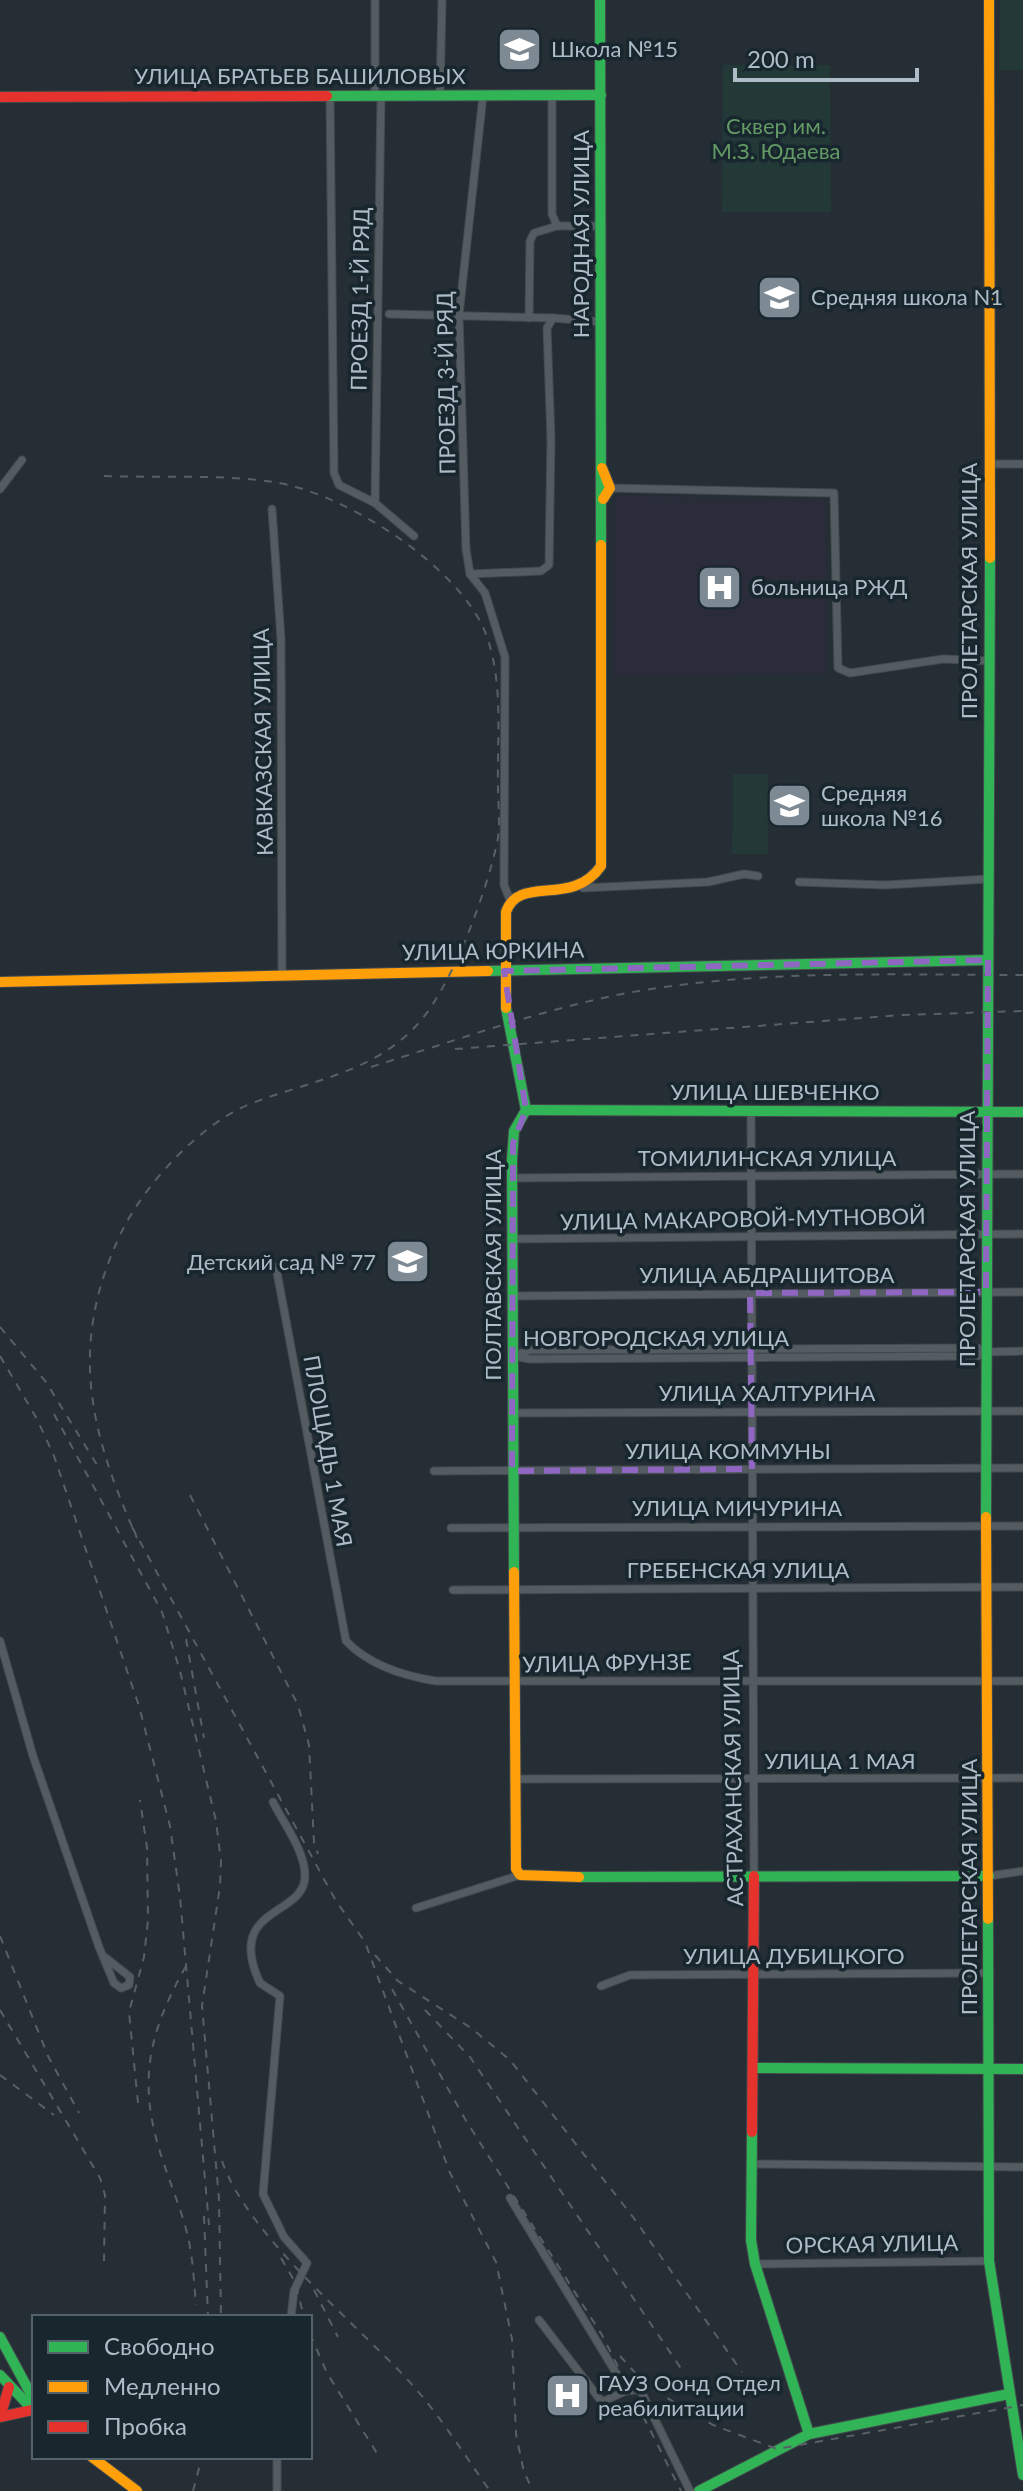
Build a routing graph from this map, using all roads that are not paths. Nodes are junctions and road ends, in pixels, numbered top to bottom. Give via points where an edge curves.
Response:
1 (375, 0) edge
2 (442, 0) edge
3 (600, 0) edge
4 (989, 0) edge
5 (601, 95) junction
6 (330, 96) junction
7 (378, 96) junction
8 (440, 96) junction
9 (483, 96) junction
10 (552, 96) junction
11 (0, 97) edge
12 (557, 226) junction
13 (602, 226) junction
14 (389, 314) dead end
15 (459, 315) junction
16 (529, 318) junction
17 (553, 318) junction
18 (602, 322) junction
19 (22, 460) dead end
20 (990, 464) junction
21 (1023, 464) edge
22 (602, 468) junction
23 (610, 488) junction
24 (0, 489) edge
25 (603, 499) junction
26 (375, 503) junction
27 (272, 509) dead end
28 (414, 536) dead end
29 (470, 574) junction
30 (990, 661) junction
31 (758, 876) dead end
32 (988, 879) junction
33 (799, 882) dead end
34 (583, 888) junction
35 (510, 900) junction
36 (988, 960) junction
37 (504, 971) junction
38 (282, 975) junction
39 (1, 981) edge
40 (526, 1110) junction
41 (751, 1112) junction
42 (986, 1112) junction
43 (1023, 1112) edge
44 (1023, 1174) edge
45 (985, 1175) junction
46 (751, 1176) junction
47 (512, 1178) junction
48 (986, 1234) junction
49 (1023, 1234) edge
50 (750, 1236) junction
51 (511, 1239) junction
52 (276, 1267) dead end
53 (986, 1292) junction
54 (1023, 1292) edge
55 (750, 1293) junction
56 (512, 1296) junction
57 (1023, 1351) edge
58 (987, 1352) junction
59 (750, 1353) junction
60 (512, 1356) junction
61 (751, 1411) junction
62 (988, 1411) junction
63 (1023, 1411) edge
64 (512, 1413) junction
65 (987, 1468) junction
66 (1023, 1468) edge
67 (752, 1469) junction
68 (434, 1471) dead end
69 (512, 1471) junction
70 (752, 1525) junction
71 (988, 1526) junction
72 (1023, 1526) edge
73 (451, 1528) dead end
74 (513, 1528) junction
75 (988, 1587) junction
76 (1023, 1587) edge
77 (514, 1588) junction
78 (752, 1588) junction
79 (453, 1590) dead end
80 (0, 1641) edge
81 (346, 1641) joint
82 (752, 1680) junction
83 (988, 1681) junction
84 (1023, 1681) edge
85 (514, 1682) junction
86 (989, 1778) junction
87 (1023, 1778) edge
88 (514, 1779) junction
89 (754, 1779) junction
90 (273, 1802) dead end
91 (1023, 1871) edge
92 (520, 1875) junction
93 (754, 1876) junction
94 (989, 1876) junction
95 (416, 1908) dead end
96 (106, 1958) dead end
97 (990, 1973) junction
98 (755, 1974) junction
99 (601, 1986) dead end
100 (753, 2068) junction
101 (991, 2068) junction
102 (1023, 2069) edge
103 (752, 2164) junction
104 (990, 2167) junction
105 (1023, 2167) edge
106 (510, 2198) dead end
107 (989, 2261) junction
108 (755, 2264) junction
109 (291, 2315) edge
110 (539, 2320) dead end
111 (1, 2340) edge
112 (0, 2375) edge
113 (9, 2387) junction
114 (627, 2391) junction
115 (1009, 2394) junction
116 (32, 2405) edge
117 (32, 2406) edge
118 (32, 2407) edge
119 (0, 2417) edge
120 (1019, 2421) edge
121 (809, 2434) junction
122 (277, 2459) edge
123 (96, 2460) edge
124 (1023, 2475) edge
125 (137, 2491) edge
126 (277, 2491) edge
127 (690, 2491) edge
128 (699, 2491) edge

1 - 7 street, ПРОЕЗД 1-Й РЯД
2 - 8 street
3 - 5 main road, НАРОДНАЯ УЛИЦА
4 - 20 main road, ПРОЛЕТАРСКАЯ УЛИЦА
5 - 10 main road, УЛИЦА БРАТЬЕВ БАШИЛОВЫХ
5 - 13 main road, НАРОДНАЯ УЛИЦА
6 - 7 main road, УЛИЦА БРАТЬЕВ БАШИЛОВЫХ
6 - 11 main road, УЛИЦА БРАТЬЕВ БАШИЛОВЫХ
6 - 26 street via 334,473 339,485
7 - 8 main road, УЛИЦА БРАТЬЕВ БАШИЛОВЫХ
7 - 26 street, ПРОЕЗД 1-Й РЯД
8 - 9 main road, УЛИЦА БРАТЬЕВ БАШИЛОВЫХ
9 - 10 main road, УЛИЦА БРАТЬЕВ БАШИЛОВЫХ
9 - 15 street, ПРОЕЗД 3-Й РЯД
10 - 12 street via 552,214
12 - 13 street
12 - 16 street via 534,233 530,241
13 - 18 main road, НАРОДНАЯ УЛИЦА
14 - 15 street
15 - 16 street
15 - 29 street, ПРОЕЗД 3-Й РЯД
16 - 17 street
17 - 18 street
17 - 29 street via 547,328 549,565 541,571
18 - 22 main road, НАРОДНАЯ УЛИЦА
19 - 24 street
20 - 21 street
20 - 30 main road, ПРОЛЕТАРСКАЯ УЛИЦА
22 - 23 main road, НАРОДНАЯ УЛИЦА
22 - 25 main road, НАРОДНАЯ УЛИЦА
23 - 25 main road
23 - 30 street via 834,493 838,668 850,673 943,659
25 - 34 main road, НАРОДНАЯ УЛИЦА via 601,866
26 - 28 street
27 - 38 street, КАВКАЗСКАЯ УЛИЦА via 281,639
29 - 35 street, ПОЛТАВСКАЯ УЛИЦА via 485,593 505,657 504,885
30 - 32 main road, ПРОЛЕТАРСКАЯ УЛИЦА
31 - 34 street
32 - 33 street via 885,885
32 - 36 main road, ПРОЛЕТАРСКАЯ УЛИЦА
34 - 35 main road via 529,892
35 - 37 main road, ПОЛТАВСКАЯ УЛИЦА
36 - 37 main road, УЛИЦА ЮРКИНА
36 - 42 main road, ПРОЛЕТАРСКАЯ УЛИЦА
37 - 38 main road, УЛИЦА ЮРКИНА
37 - 40 main road, ПОЛТАВСКАЯ УЛИЦА
38 - 39 main road, УЛИЦА ЮРКИНА
40 - 41 main road, УЛИЦА ШЕВЧЕНКО
40 - 47 main road, ПОЛТАВСКАЯ УЛИЦА via 514,1131
41 - 42 main road, УЛИЦА ШЕВЧЕНКО
41 - 46 street, АСТРАХАНСКАЯ УЛИЦА
42 - 43 main road, УЛИЦА ШЕВЧЕНКО
42 - 45 main road, ПРОЛЕТАРСКАЯ УЛИЦА
44 - 45 street, ТОМИЛИНСКАЯ УЛИЦА
45 - 46 street, ТОМИЛИНСКАЯ УЛИЦА
45 - 48 main road, ПРОЛЕТАРСКАЯ УЛИЦА
46 - 47 street, ТОМИЛИНСКАЯ УЛИЦА
46 - 50 street, АСТРАХАНСКАЯ УЛИЦА
47 - 51 main road, ПОЛТАВСКАЯ УЛИЦА
48 - 49 street, УЛИЦА МАКАРОВОЙ-МУТНОВОЙ
48 - 50 street, УЛИЦА МАКАРОВОЙ-МУТНОВОЙ
48 - 53 main road, ПРОЛЕТАРСКАЯ УЛИЦА
50 - 51 street, УЛИЦА МАКАРОВОЙ-МУТНОВОЙ
50 - 55 street, АСТРАХАНСКАЯ УЛИЦА
51 - 56 main road, ПОЛТАВСКАЯ УЛИЦА
52 - 81 street, ПЛОЩАДЬ 1 МАЯ
53 - 54 street, УЛИЦА АБДРАШИТОВА
53 - 55 street, УЛИЦА АБДРАШИТОВА
53 - 58 main road, ПРОЛЕТАРСКАЯ УЛИЦА
55 - 56 street, УЛИЦА АБДРАШИТОВА
55 - 59 street, АСТРАХАНСКАЯ УЛИЦА
56 - 60 main road, ПОЛТАВСКАЯ УЛИЦА
57 - 58 street, НОВГОРОДСКАЯ УЛИЦА
58 - 59 street, НОВГОРОДСКАЯ УЛИЦА via 978,1348
58 - 62 main road, ПРОЛЕТАРСКАЯ УЛИЦА
59 - 60 street, НОВГОРОДСКАЯ УЛИЦА via 530,1350
59 - 61 street, АСТРАХАНСКАЯ УЛИЦА
60 - 64 main road, ПОЛТАВСКАЯ УЛИЦА
61 - 62 street, УЛИЦА ХАЛТУРИНА
61 - 64 street, УЛИЦА ХАЛТУРИНА
61 - 67 street, АСТРАХАНСКАЯ УЛИЦА
62 - 63 street, УЛИЦА ХАЛТУРИНА
62 - 65 main road, ПРОЛЕТАРСКАЯ УЛИЦА
64 - 69 main road, ПОЛТАВСКАЯ УЛИЦА
65 - 66 street, УЛИЦА КОММУНЫ
65 - 67 street, УЛИЦА КОММУНЫ
65 - 71 main road, ПРОЛЕТАРСКАЯ УЛИЦА
67 - 69 street, УЛИЦА КОММУНЫ
67 - 70 street, АСТРАХАНСКАЯ УЛИЦА
68 - 69 street, УЛИЦА КОММУНЫ
69 - 74 main road, ПОЛТАВСКАЯ УЛИЦА
70 - 71 street, УЛИЦА МИЧУРИНА
70 - 74 street, УЛИЦА МИЧУРИНА
70 - 78 street, АСТРАХАНСКАЯ УЛИЦА
71 - 72 street, УЛИЦА МИЧУРИНА
71 - 75 main road, ПРОЛЕТАРСКАЯ УЛИЦА
73 - 74 street, УЛИЦА МИЧУРИНА
74 - 77 main road, ПОЛТАВСКАЯ УЛИЦА
75 - 76 street, ГРЕБЕНСКАЯ УЛИЦА
75 - 78 street, ГРЕБЕНСКАЯ УЛИЦА
75 - 83 main road, ПРОЛЕТАРСКАЯ УЛИЦА
77 - 78 street, ГРЕБЕНСКАЯ УЛИЦА
77 - 79 street, ГРЕБЕНСКАЯ УЛИЦА
77 - 85 main road, ПОЛТАВСКАЯ УЛИЦА
78 - 82 street, АСТРАХАНСКАЯ УЛИЦА
80 - 96 street via 33,1756
81 - 85 street, УЛИЦА ФРУНЗЕ via 364,1656 415,1678
82 - 83 street, УЛИЦА ФРУНЗЕ
82 - 85 street, УЛИЦА ФРУНЗЕ
82 - 89 street, АСТРАХАНСКАЯ УЛИЦА
83 - 84 street, УЛИЦА ФРУНЗЕ
83 - 86 main road, ПРОЛЕТАРСКАЯ УЛИЦА
85 - 88 main road, ПОЛТАВСКАЯ УЛИЦА
86 - 87 street, УЛИЦА 1 МАЯ
86 - 89 street, УЛИЦА 1 МАЯ
86 - 94 main road, ПРОЛЕТАРСКАЯ УЛИЦА
88 - 89 street, УЛИЦА 1 МАЯ
88 - 92 main road, ПОЛТАВСКАЯ УЛИЦА via 515,1863
89 - 93 street, АСТРАХАНСКАЯ УЛИЦА
90 - 109 street via 299,1851 305,1875 298,1897 265,1917 252,1941 257,1977 280,1996 263,2194 284,2237 307,2263 294,2291
91 - 94 street
92 - 93 main road
92 - 95 street
93 - 94 main road
93 - 98 main road, АСТРАХАНСКАЯ УЛИЦА
94 - 97 main road, ПРОЛЕТАРСКАЯ УЛИЦА
97 - 98 street, УЛИЦА ДУБИЦКОГО
97 - 101 main road, ПРОЛЕТАРСКАЯ УЛИЦА
98 - 99 street, УЛИЦА ДУБИЦКОГО via 630,1975
98 - 100 main road, АСТРАХАНСКАЯ УЛИЦА
100 - 101 main road
100 - 103 main road, АСТРАХАНСКАЯ УЛИЦА
101 - 102 main road
101 - 104 main road, ПРОЛЕТАРСКАЯ УЛИЦА
103 - 104 street
103 - 108 main road, АСТРАХАНСКАЯ УЛИЦА
104 - 105 street
104 - 107 main road, ПРОЛЕТАРСКАЯ УЛИЦА
106 - 114 street
107 - 108 street, ОРСКАЯ УЛИЦА
107 - 115 main road, ПРОЛЕТАРСКАЯ УЛИЦА
108 - 121 main road, АСТРАХАНСКАЯ УЛИЦА
110 - 114 street via 602,2402
111 - 116 main road
112 - 113 main road
113 - 117 main road
113 - 119 main road
114 - 127 street via 641,2391
115 - 120 main road, ПРОЛЕТАРСКАЯ УЛИЦА
115 - 121 main road
118 - 119 main road
120 - 124 main road, ПРОЛЕТАРСКАЯ УЛИЦА
121 - 128 main road
122 - 126 street
123 - 125 main road

